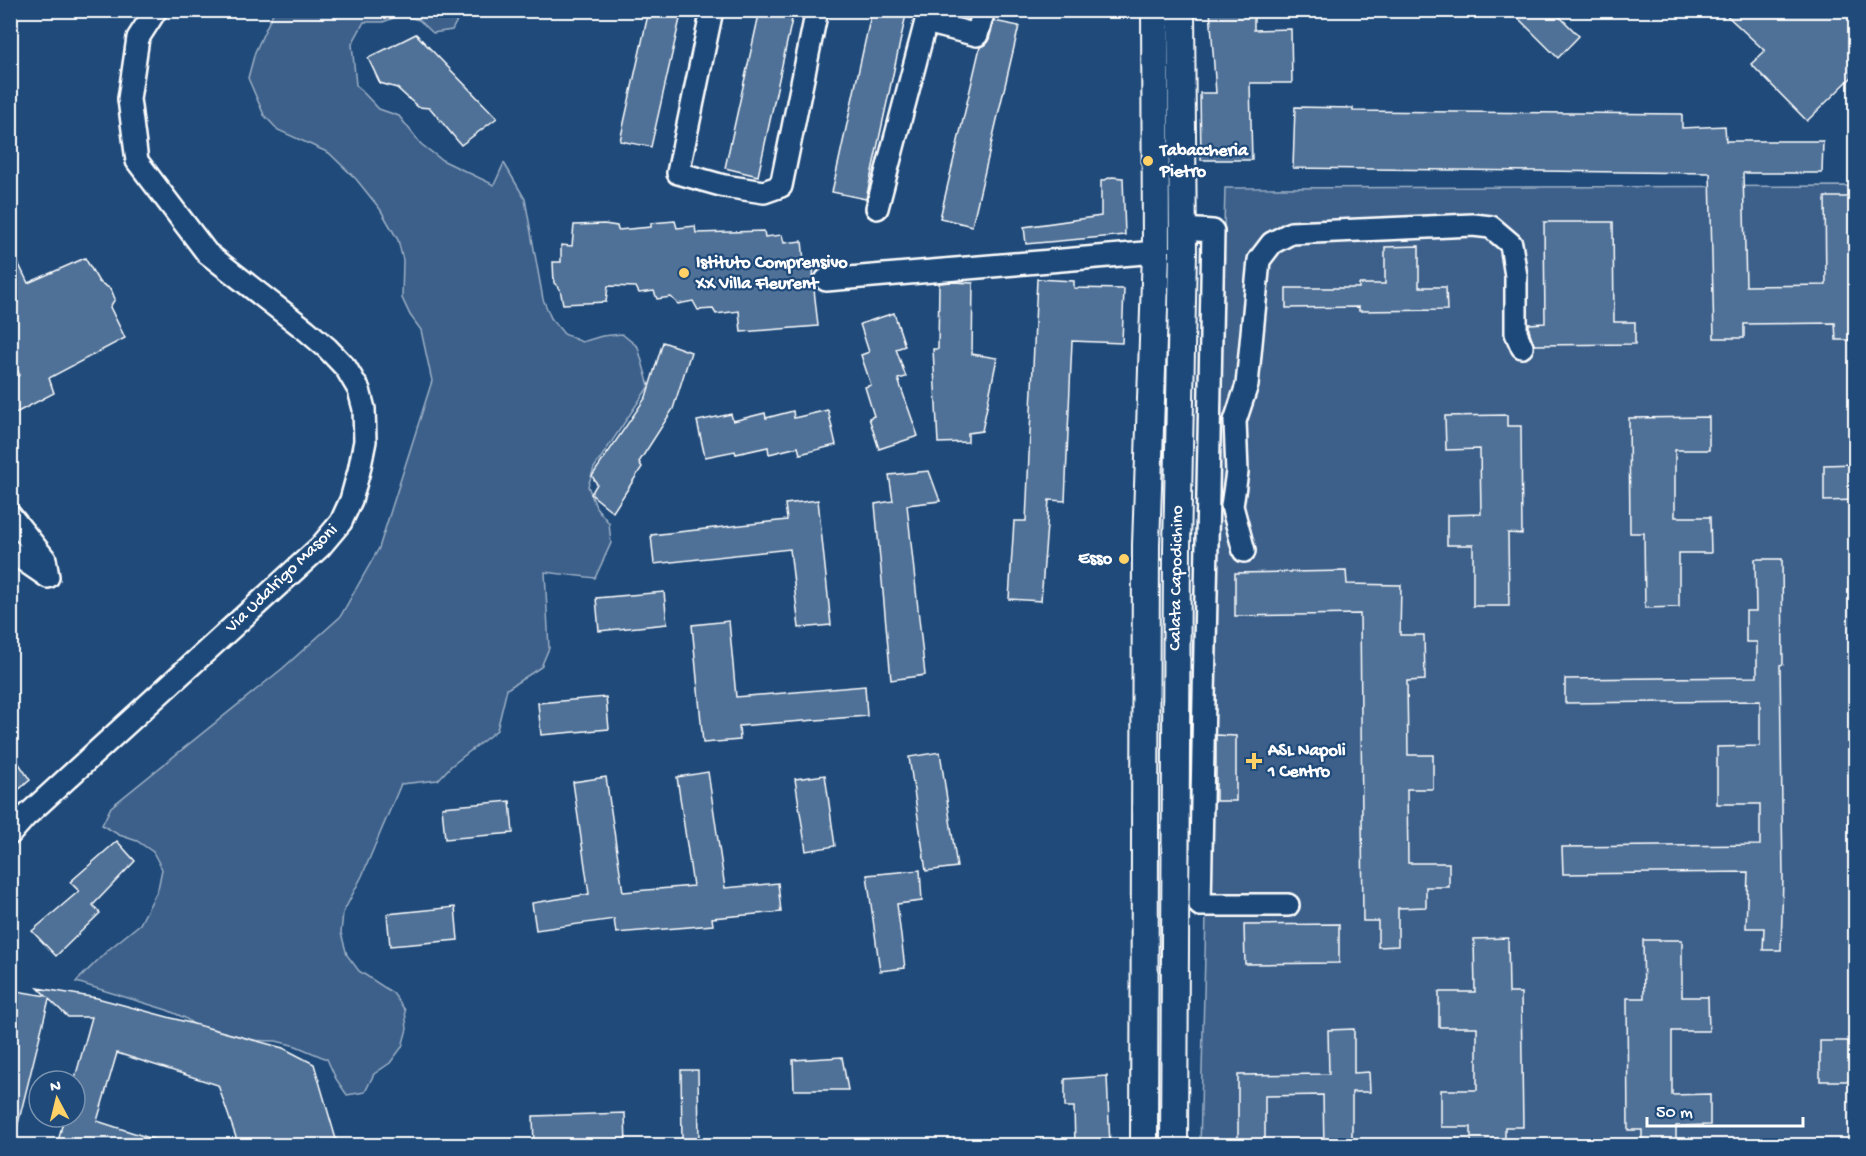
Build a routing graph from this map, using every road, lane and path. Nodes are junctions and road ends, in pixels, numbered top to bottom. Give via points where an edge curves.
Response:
1 (156, 10) edge
2 (712, 10) edge
3 (817, 10) edge
4 (984, 10) edge
5 (1155, 10) edge
6 (1181, 10) edge
7 (927, 16) edge
8 (877, 208) dead end
9 (1183, 240) junction
10 (1156, 252) junction
11 (826, 280) dead end
12 (1522, 347) dead end
13 (10, 515) edge
14 (10, 551) edge
15 (1244, 551) dead end
16 (10, 834) edge
17 (1288, 905) dead end
18 (1144, 1146) edge
19 (1174, 1146) edge

1 - 16 street, Via Udalrigo Masoni via 138,38 129,99 137,161 207,253 306,330 346,368 359,390 364,409 364,441 351,500 341,522 320,547
2 - 3 street via 678,173 764,192 781,186
4 - 7 street via 978,35
5 - 10 main road, Calata Capodichino
6 - 9 main road, Calata Capodichino
7 - 8 street
9 - 10 main road
9 - 17 street via 1213,231 1200,905
9 - 19 main road, Calata Capodichino
10 - 11 street
10 - 18 main road, Calata Capodichino via 1146,545
12 - 15 street via 1516,333 1516,276 1511,244 1491,227 1291,233 1272,243 1259,260 1247,385 1235,421 1237,472 1232,506
13 - 14 street via 45,559 48,577

